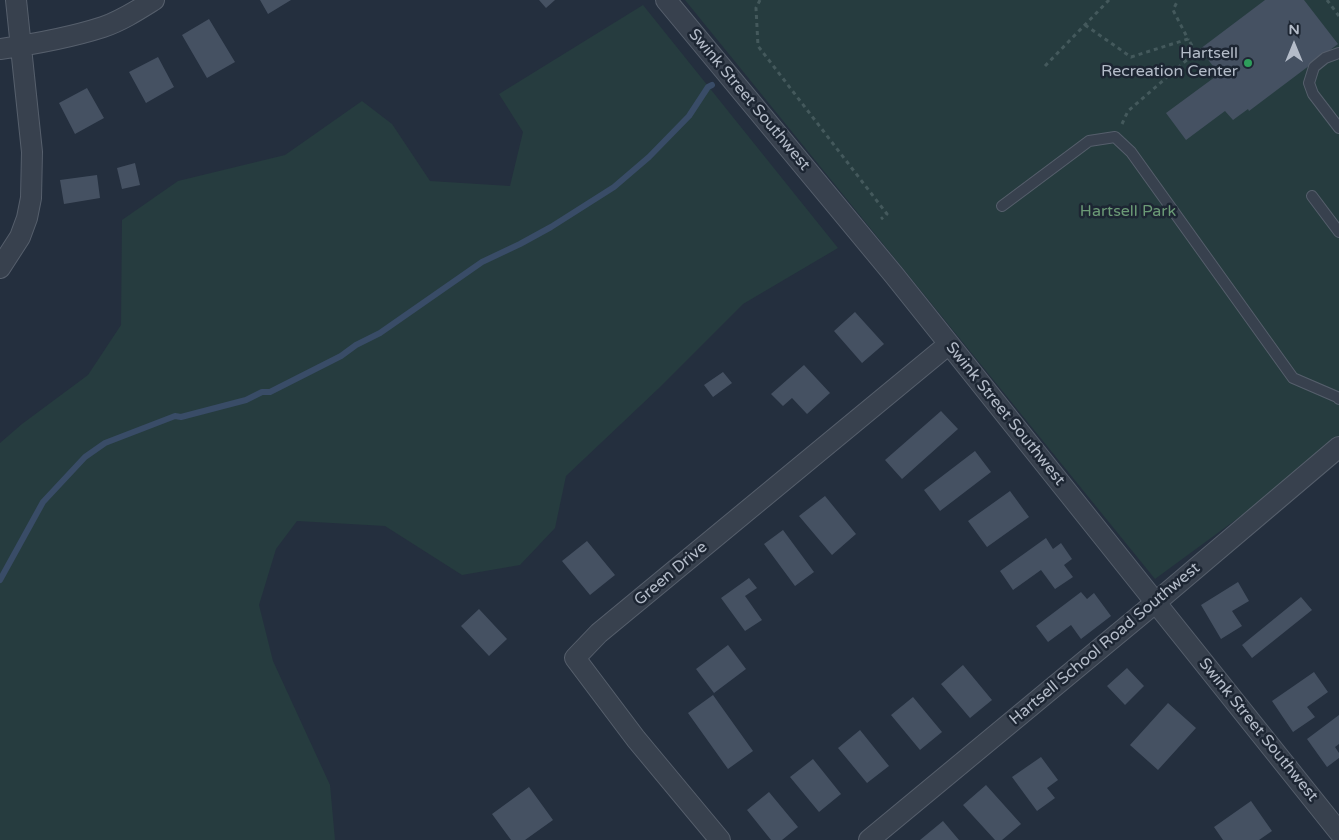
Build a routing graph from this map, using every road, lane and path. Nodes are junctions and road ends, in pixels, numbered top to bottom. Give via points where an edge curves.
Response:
1 (16, 0) edge
2 (154, 0) edge
3 (666, 0) edge
4 (760, 0) edge
5 (1109, 0) edge
6 (1178, 0) edge
7 (1327, 0) edge
8 (1339, 16) edge
9 (1085, 25) junction
10 (1188, 39) junction
11 (21, 46) junction
12 (0, 49) edge
13 (1339, 53) edge
14 (1045, 66) dead end
15 (1339, 128) edge
16 (1115, 137) junction
17 (1312, 196) dead end
18 (1002, 206) dead end
19 (881, 219) dead end
20 (1339, 232) edge
21 (0, 268) edge
22 (948, 344) junction
23 (1338, 397) edge
24 (1339, 447) edge
25 (1155, 603) junction
26 (1339, 832) edge
27 (720, 840) edge
28 (869, 840) edge

1 - 11 street
2 - 11 street via 103,27
3 - 22 street, Swink Street Southwest
4 - 19 path via 756,8 758,46 887,214
5 - 9 path
6 - 10 path via 1173,10
7 - 8 path
9 - 10 path via 1131,56
9 - 14 path
10 - 16 path via 1196,52 1128,111
11 - 12 street
11 - 21 street via 32,152 31,198 20,237
13 - 15 lane via 1314,67 1309,83 1313,94
16 - 18 lane via 1089,141
16 - 23 lane via 1130,152 1294,378
17 - 20 lane
22 - 25 street, Swink Street Southwest
22 - 27 street, Green Drive via 599,633 575,658 636,739
24 - 25 street, Hartsell School Road Southwest
25 - 26 street, Swink Street Southwest
25 - 28 street, Hartsell School Road Southwest

